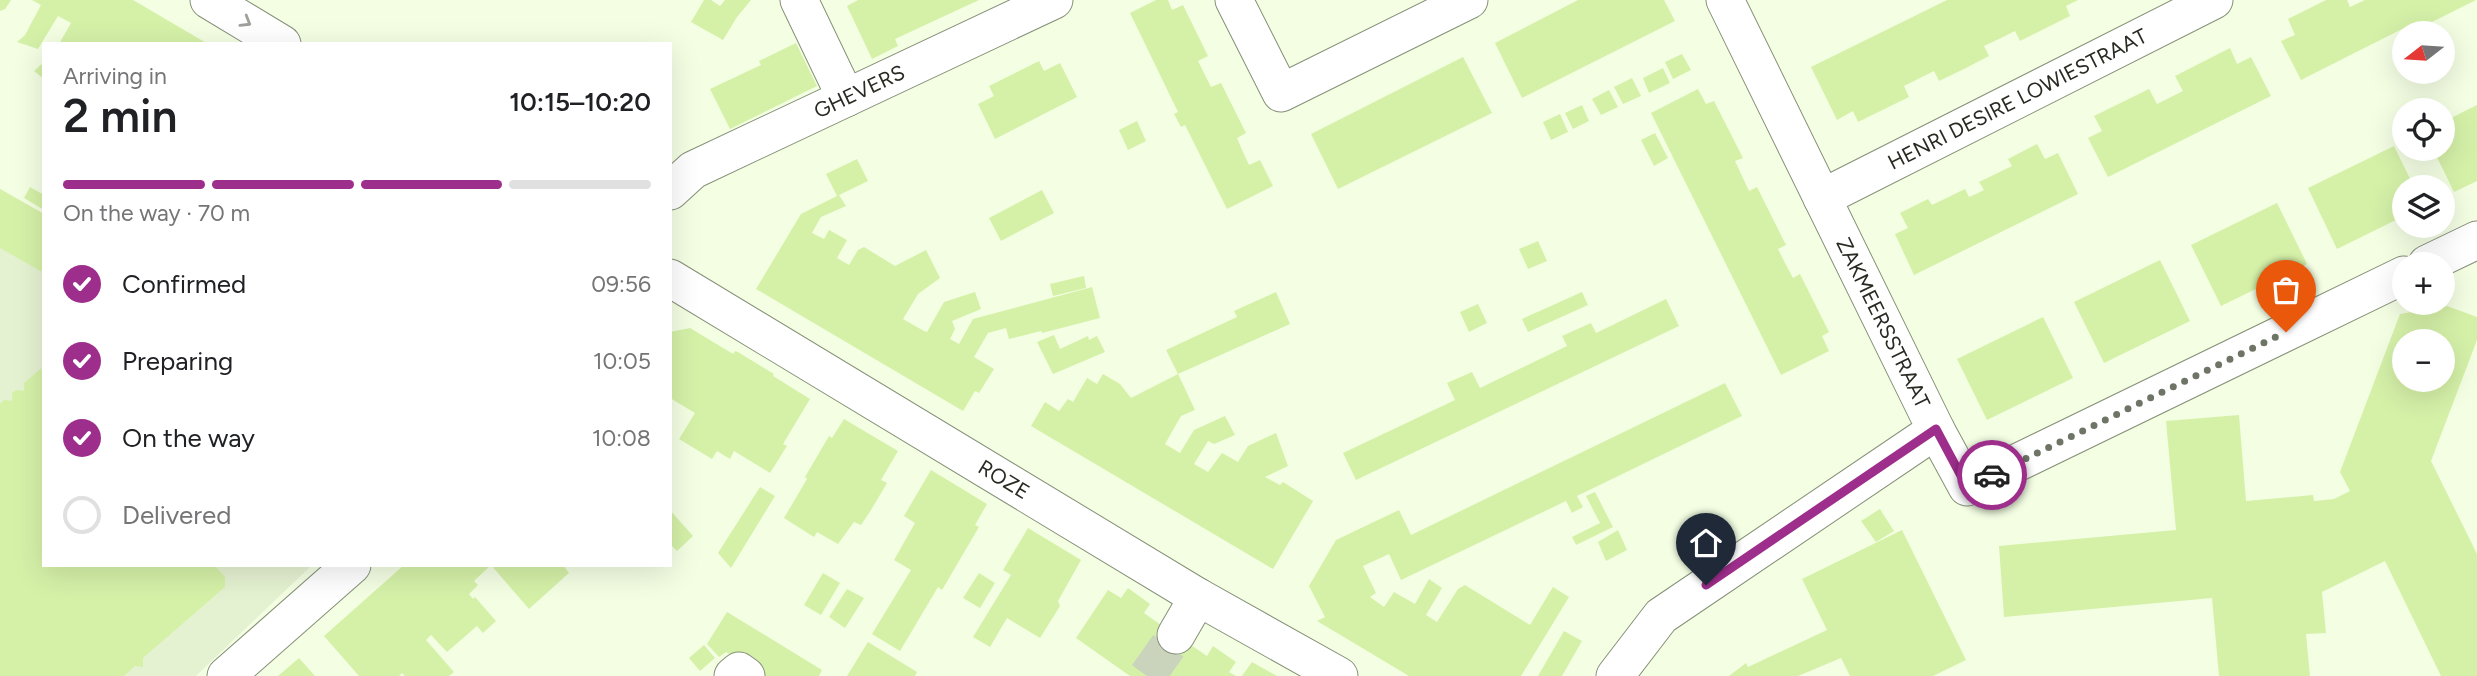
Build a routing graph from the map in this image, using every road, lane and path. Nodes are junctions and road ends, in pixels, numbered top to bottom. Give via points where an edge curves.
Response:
1 (209, 0) edge
2 (799, 0) edge
3 (1054, 0) edge
4 (1234, 0) edge
5 (1469, 0) edge
6 (1725, 0) edge
7 (2214, 0) edge
8 (279, 42) edge
9 (846, 98) junction
10 (672, 189) edge
11 (1822, 198) junction
12 (2477, 240) edge
13 (2452, 252) edge
14 (672, 279) edge
15 (2392, 281) edge
16 (1936, 429) junction
17 (350, 567) edge
18 (1198, 597) junction
19 (1175, 635) tunnel mouth
20 (226, 676) edge
21 (1339, 676) edge
22 (1615, 676) edge

1 -> 8 street
2 - 9 street
3 - 9 street, GHEVERS
4 - 5 street via 1281,93
6 - 11 street, ZAKMEERSSTRAAT
7 - 11 street, HENRI DESIRE LOWIESTRAAT
9 - 10 street, GHEVERS via 692,170
11 - 16 street, ZAKMEERSSTRAAT
12 - 13 street
14 - 18 street, ROZE
15 - 16 street via 1967,487
16 - 22 street, ZAKMEERSSTRAAT via 1661,616
17 - 20 street
18 - 19 street
18 - 21 street, ROZE

